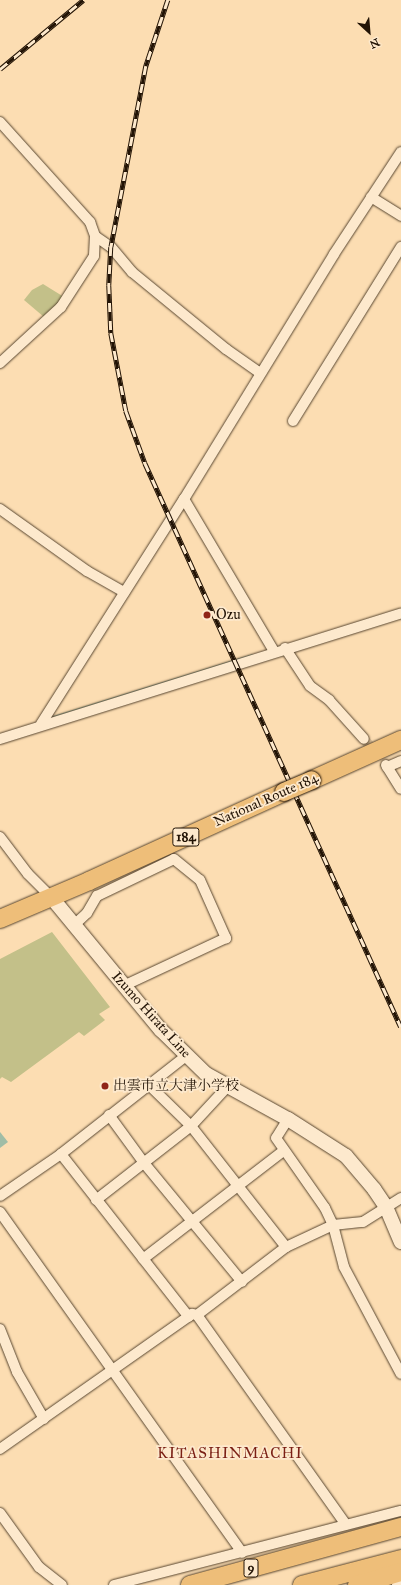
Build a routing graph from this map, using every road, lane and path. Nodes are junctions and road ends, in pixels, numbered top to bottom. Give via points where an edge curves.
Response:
1 (0, 122) edge
2 (401, 152) edge
3 (372, 197) junction
4 (401, 216) edge
5 (95, 236) junction
6 (401, 247) edge
7 (0, 362) edge
8 (260, 373) junction
9 (293, 421) dead end
10 (184, 499) junction
11 (0, 509) edge
12 (124, 592) junction
13 (401, 613) edge
14 (285, 648) junction
15 (274, 651) junction
16 (41, 724) junction
17 (0, 739) edge
18 (364, 739) tunnel mouth
19 (401, 740) edge
20 (401, 761) edge
21 (401, 789) edge
22 (0, 837) edge
23 (52, 898) junction
24 (0, 919) edge
25 (73, 926) junction
26 (124, 985) junction
27 (186, 1056) junction
28 (149, 1085) junction
29 (227, 1087) junction
30 (109, 1115) junction
31 (288, 1119) junction
32 (191, 1126) junction
33 (283, 1151) junction
34 (61, 1154) junction
35 (144, 1163) junction
36 (239, 1187) junction
37 (0, 1196) edge
38 (401, 1198) edge
39 (96, 1200) junction
40 (386, 1207) junction
41 (0, 1212) edge
42 (193, 1222) junction
43 (333, 1225) junction
44 (401, 1242) edge
45 (286, 1247) junction
46 (144, 1259) junction
47 (242, 1282) junction
48 (193, 1316) junction
49 (0, 1330) edge
50 (113, 1371) junction
51 (401, 1374) edge
52 (44, 1419) junction
53 (0, 1449) edge
54 (401, 1511) edge
55 (0, 1513) edge
56 (346, 1525) junction
57 (401, 1527) edge
58 (242, 1553) junction
59 (401, 1559) edge
60 (401, 1572) edge
61 (401, 1584) edge
62 (62, 1585) edge
63 (114, 1585) edge
64 (190, 1585) edge
65 (302, 1585) edge
66 (357, 1585) edge
67 (397, 1585) edge

1 - 5 street via 90,222
2 - 3 street
3 - 4 street
3 - 8 street
5 - 7 street via 94,256 61,307
5 - 8 street via 111,247 132,272 226,349
6 - 9 street
8 - 10 street
10 - 12 street
10 - 15 street
11 - 12 street via 87,570
12 - 16 street
13 - 14 street
14 - 15 street
14 - 18 street via 310,686 329,700
15 - 16 street via 242,664
16 - 17 street
19 - 23 highway, National Route 184 / 184, bridge
20 - 21 street via 387,766
22 - 23 street via 28,874
23 - 24 highway, National Route 184 / 184
23 - 25 main road, Izumo Hirata Line
25 - 26 main road, Izumo Hirata Line
25 - 26 street via 88,913 97,896 174,859 200,880 226,938
26 - 27 main road, Izumo Hirata Line
27 - 28 street
27 - 29 main road, Izumo Hirata Line via 206,1074
28 - 30 street
28 - 32 street
29 - 31 main road, Izumo Hirata Line
29 - 32 street
30 - 34 street
30 - 35 street
31 - 33 street via 276,1138
31 - 40 main road, Izumo Hirata Line via 346,1156 362,1172
32 - 35 street
32 - 36 street
33 - 36 street
33 - 43 street via 325,1208
34 - 37 street
34 - 39 street
35 - 39 street
35 - 42 street
36 - 42 street
36 - 45 street
38 - 40 street
39 - 46 street
40 - 43 street via 363,1222
40 - 44 main road, Izumo Hirata Line
41 - 50 street
42 - 46 street
42 - 47 street
43 - 45 street
43 - 51 street via 344,1267
45 - 47 street
46 - 48 street
47 - 48 street
48 - 50 street
48 - 56 street
49 - 52 street via 17,1372
50 - 52 street
50 - 58 street
52 - 53 street
54 - 56 street
55 - 62 street via 39,1567
56 - 58 street
57 - 64 highway, 9
58 - 63 street
59 - 65 highway
60 - 66 highway
61 - 67 street

